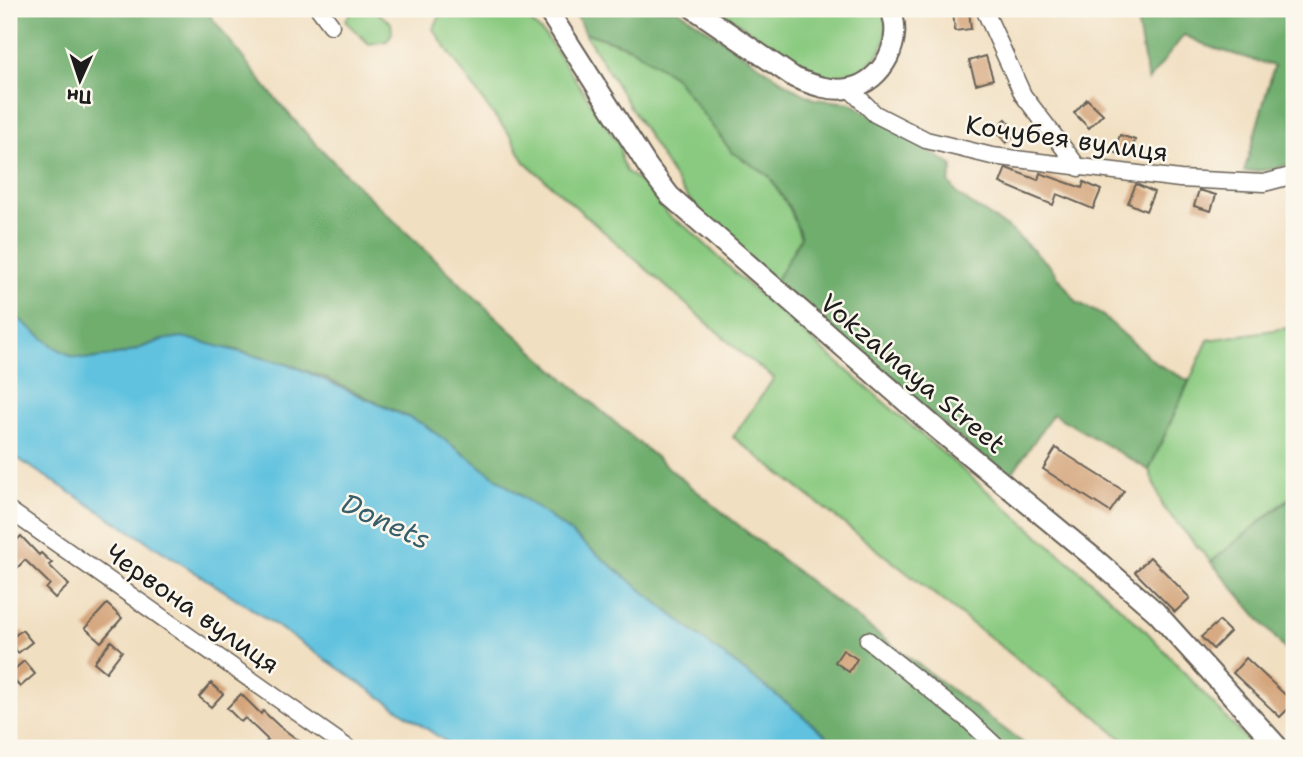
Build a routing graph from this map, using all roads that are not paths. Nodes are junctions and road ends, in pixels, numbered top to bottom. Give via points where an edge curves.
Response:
1 (319, 9) edge
2 (547, 9) edge
3 (694, 9) edge
4 (890, 9) edge
5 (984, 9) edge
6 (331, 25) dead end
7 (849, 88) junction
8 (1079, 168) junction
9 (1294, 175) edge
10 (9, 510) edge
11 (868, 640) dead end
12 (348, 748) edge
13 (998, 748) edge
14 (1279, 748) edge

1 - 6 street
2 - 14 main road, Vokzalnaya Street via 670,196 1156,612
3 - 7 main road via 795,78 813,86
4 - 7 main road via 895,27 891,50 872,77
5 - 8 street via 1023,95
7 - 8 street, Кочубея вулиця via 875,114 926,140 992,156
8 - 9 street, Кочубея вулиця via 1264,183
10 - 12 street, Червона вулиця
11 - 13 street

